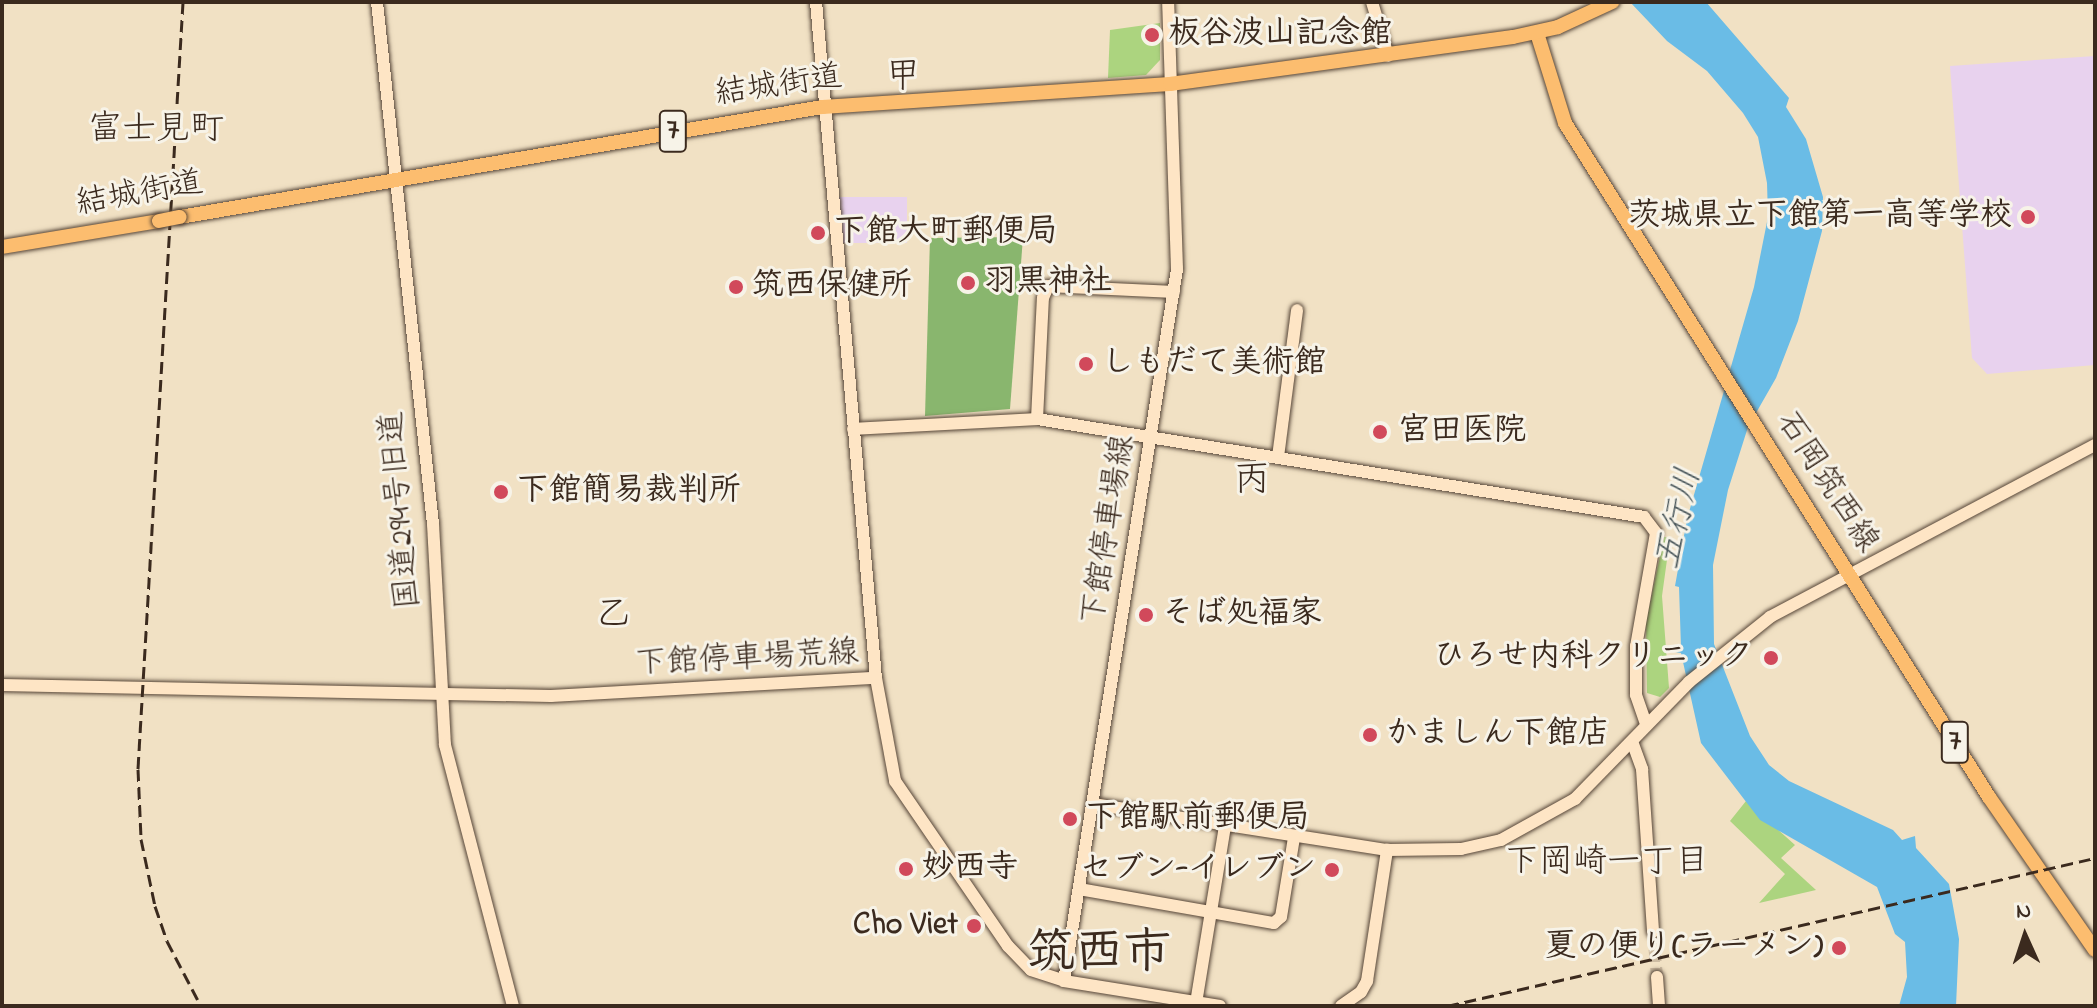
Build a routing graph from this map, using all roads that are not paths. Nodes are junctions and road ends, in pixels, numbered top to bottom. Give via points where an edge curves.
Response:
1 (377, 2) edge
2 (816, 2) edge
3 (1168, 2) edge
4 (1372, 2) edge
5 (1612, 2) edge
6 (1537, 33) junction
7 (1388, 56) junction
8 (1170, 84) junction
9 (822, 107) junction
10 (395, 181) junction
11 (2, 247) edge
12 (1174, 292) junction
13 (1297, 310) dead end
14 (1037, 419) junction
15 (853, 429) junction
16 (1152, 437) junction
17 (2095, 445) edge
18 (1278, 457) junction
19 (1850, 573) junction
20 (876, 678) junction
21 (2, 685) edge
22 (440, 695) junction
23 (1646, 724) junction
24 (1633, 744) junction
25 (1093, 804) junction
26 (1225, 826) junction
27 (1294, 838) junction
28 (1387, 850) junction
29 (1079, 889) junction
30 (1210, 912) junction
31 (1653, 932) tunnel mouth
32 (2095, 950) edge
33 (1657, 977) tunnel mouth
34 (1064, 981) junction
35 (1196, 1003) junction
36 (513, 1006) edge
37 (1220, 1006) edge
38 (1341, 1006) edge
39 (1659, 1006) edge

1 - 10 street, 国道294号旧道
2 - 9 street
3 - 8 street, 下館停車場線
4 - 7 street
5 - 6 main road, 結城街道 / 7
6 - 7 main road, 結城街道 / 7
6 - 19 main road, 石岡筑西線 / 7 via 1565,123
7 - 8 main road, 結城街道 / 7
8 - 9 main road, 結城街道 / 7
8 - 12 street, 下館停車場線 via 1179,224
9 - 10 main road, 結城街道 / 7
9 - 15 street
10 - 11 main road, 結城街道 / 7, bridge
10 - 22 street, 国道294号旧道 via 433,524
12 - 14 street via 1048,286 1042,302
12 - 16 street, 下館停車場線
13 - 18 street
14 - 15 street
14 - 16 street
15 - 20 street
16 - 18 street
16 - 25 street, 下館停車場線
17 - 19 street
18 - 23 street via 1647,519 1656,533 1639,607 1635,667 1638,706
19 - 23 street via 1732,644
19 - 32 main road, 石岡筑西線 / 7 via 1989,797
20 - 22 street, 下館停車場荒線 via 635,693
20 - 34 street, 下館停車場荒線 via 895,781 1015,956 1037,973
21 - 22 street, 下館停車場荒線
22 - 36 street, 国道294号旧道 via 450,766
23 - 24 street
24 - 28 street via 1575,799 1531,827 1461,849
24 - 31 street via 1642,769
25 - 26 street
25 - 29 street, 下館停車場線
26 - 27 street
26 - 30 street
27 - 28 street
27 - 30 street via 1280,921
28 - 38 street via 1367,981
29 - 30 street
29 - 34 street, 下館停車場線
30 - 35 street
33 - 39 street
34 - 35 street, 下館停車場荒線
35 - 37 street, 下館停車場荒線

